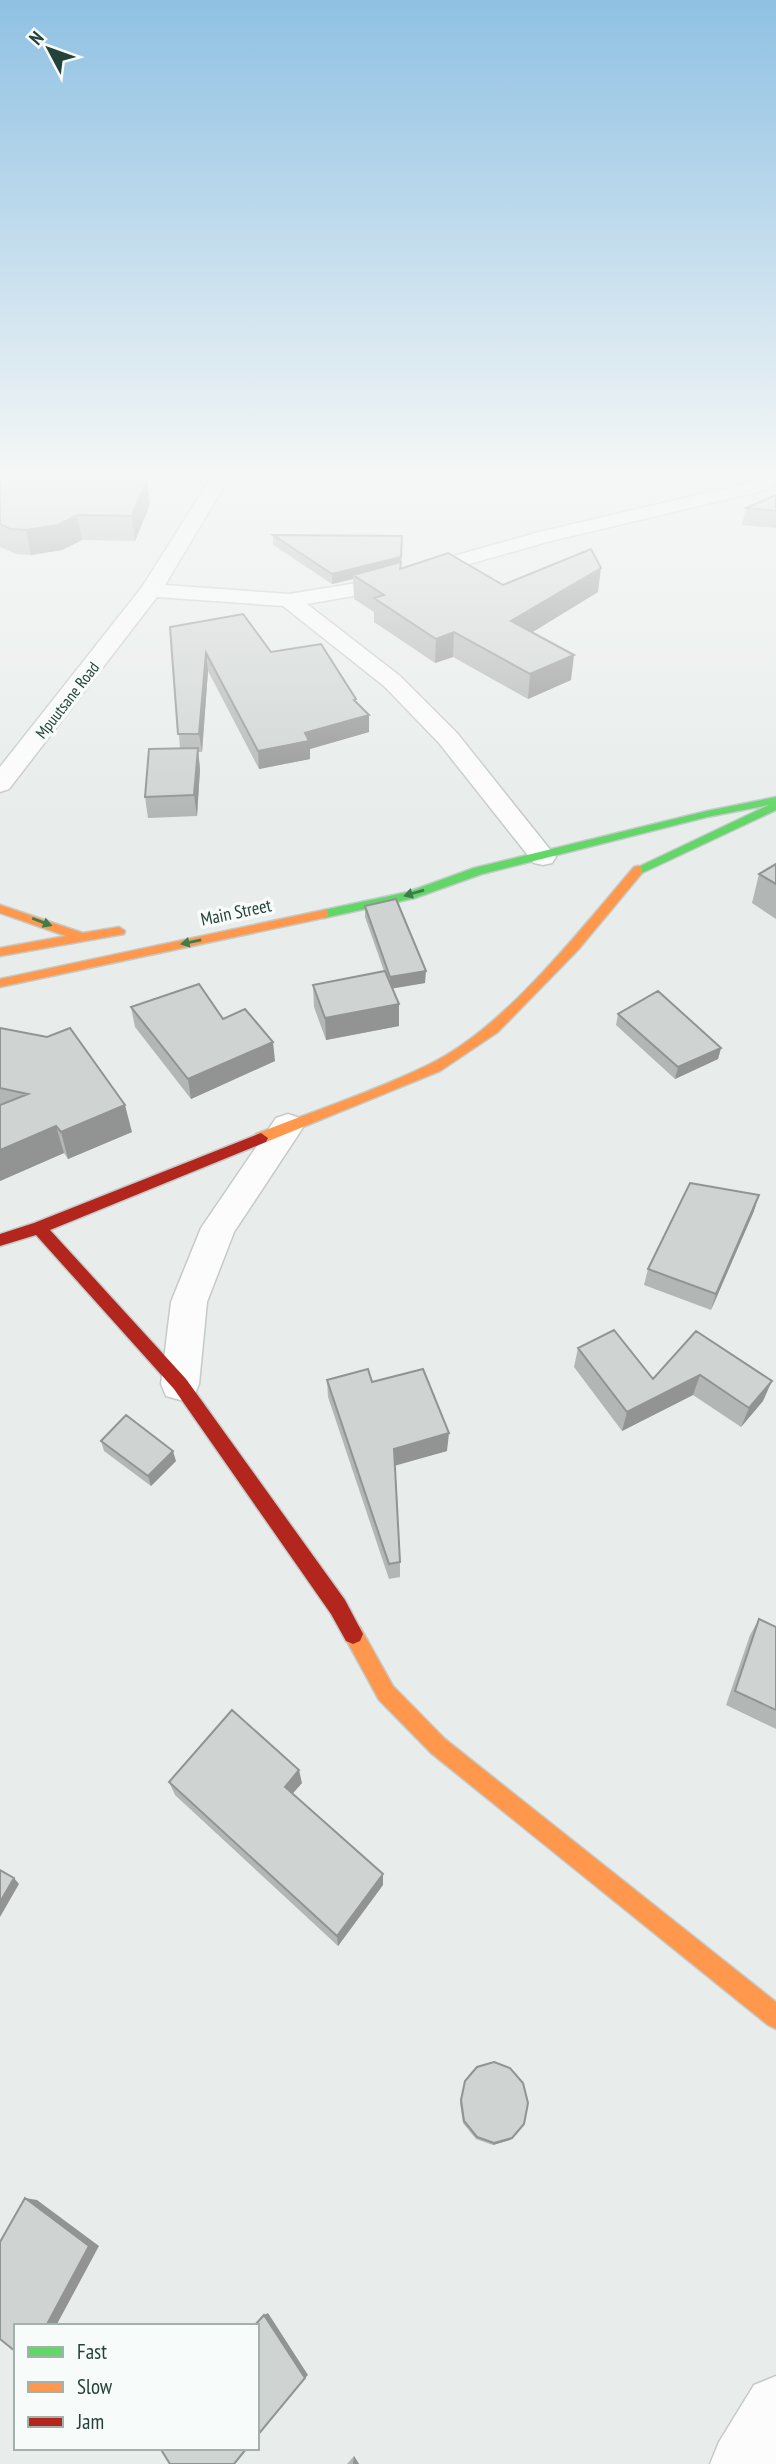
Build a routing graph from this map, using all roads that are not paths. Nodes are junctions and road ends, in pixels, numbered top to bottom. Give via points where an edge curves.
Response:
1 (363, 588) edge
2 (151, 590) joint
3 (289, 600) junction
4 (0, 783) edge
5 (776, 800) edge
6 (776, 806) edge
7 (543, 857) junction
8 (478, 871) junction
9 (412, 876) dead end
10 (0, 909) edge
11 (139, 927) dead end
12 (84, 938) junction
13 (0, 952) edge
14 (0, 983) edge
15 (288, 1126) junction
16 (39, 1228) junction
17 (0, 1240) edge
18 (180, 1384) junction
19 (776, 2017) edge
20 (776, 2407) edge
21 (741, 2464) edge

1 - 3 street
2 - 3 street
2 - 4 street, Mpuutsane Road
3 - 7 street via 392,681 449,738
5 - 7 main road, Main Street
6 - 15 main road via 637,871 573,947 493,1029 435,1068
7 - 8 main road, Main Street
8 - 9 main road, Main Street
8 -> 14 main road, Main Street via 411,895
10 -> 12 main road
11 - 12 main road
12 - 13 main road
15 - 16 main road
15 - 18 street via 218,1228 189,1302
16 - 17 main road
16 - 18 main road
18 - 19 main road via 338,1608 386,1693 438,1746
20 - 21 street

